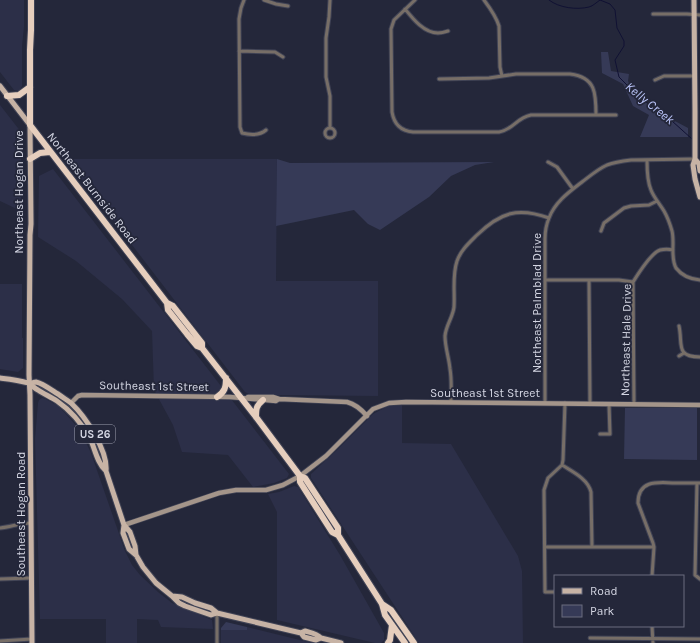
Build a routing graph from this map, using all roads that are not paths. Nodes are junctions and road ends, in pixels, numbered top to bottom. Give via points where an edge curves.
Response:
1 (31, 0) edge
2 (244, 0) edge
3 (264, 0) edge
4 (330, 0) edge
5 (415, 0) edge
6 (484, 0) edge
7 (694, 0) edge
8 (288, 6) dead end
9 (405, 9) junction
10 (653, 14) dead end
11 (697, 15) edge
12 (448, 31) dead end
13 (239, 51) junction
14 (283, 57) dead end
15 (502, 76) junction
16 (695, 76) junction
17 (439, 79) dead end
18 (655, 80) dead end
19 (0, 86) edge
20 (30, 87) junction
21 (7, 96) junction
22 (596, 115) junction
23 (616, 115) dead end
24 (30, 125) junction
25 (330, 128) dead end
26 (400, 128) junction
27 (266, 130) dead end
28 (397, 132) dead end
29 (50, 152) junction
30 (30, 158) junction
31 (695, 159) junction
32 (647, 160) junction
33 (548, 162) dead end
34 (700, 171) edge
35 (573, 189) junction
36 (700, 197) edge
37 (657, 201) junction
38 (549, 218) junction
39 (601, 231) dead end
40 (673, 250) junction
41 (545, 280) junction
42 (590, 280) junction
43 (700, 280) edge
44 (633, 282) junction
45 (167, 303) junction
46 (175, 318) junction
47 (679, 326) dead end
48 (196, 336) junction
49 (202, 348) junction
50 (684, 353) junction
51 (679, 356) dead end
52 (700, 357) edge
53 (0, 378) edge
54 (226, 378) junction
55 (30, 384) junction
56 (217, 397) junction
57 (241, 397) junction
58 (263, 400) junction
59 (279, 400) junction
60 (451, 402) junction
61 (71, 403) junction
62 (545, 403) junction
63 (565, 403) junction
64 (590, 404) junction
65 (609, 404) junction
66 (634, 404) junction
67 (700, 405) edge
68 (367, 416) junction
69 (256, 417) junction
70 (86, 421) junction
71 (81, 424) junction
72 (600, 434) dead end
73 (562, 465) junction
74 (106, 472) junction
75 (300, 476) junction
76 (643, 481) dead end
77 (698, 483) edge
78 (646, 486) junction
79 (31, 523) junction
80 (124, 525) junction
81 (0, 528) edge
82 (592, 546) junction
83 (545, 547) junction
84 (654, 547) junction
85 (652, 575) edge
86 (31, 578) junction
87 (0, 579) edge
88 (700, 580) edge
89 (554, 592) edge
90 (382, 604) junction
91 (217, 613) junction
92 (392, 625) junction
93 (652, 627) edge
94 (590, 638) dead end
95 (653, 639) junction
96 (700, 639) edge
97 (32, 641) edge
98 (2, 642) edge
99 (217, 643) edge
100 (341, 643) edge
101 (388, 643) edge
102 (405, 643) edge
103 (414, 643) edge
104 (653, 643) edge
105 (700, 643) edge

1 - 20 highway, Northeast Hogan Drive
2 - 13 street via 239,19
3 - 8 street
4 - 25 street via 326,34
5 - 9 street
6 - 15 street via 499,26
7 - 11 main road
9 - 12 street via 414,20 430,32
9 - 26 street via 394,20 391,29 392,112 394,121
10 - 11 street
11 - 16 main road
13 - 14 street via 275,52
13 - 27 street via 242,133 259,134
15 - 17 street
15 - 22 street via 578,75 588,81 594,90
16 - 18 street via 664,76
16 - 31 main road
19 - 21 main road, Northeast Burnside Road
20 - 21 highway via 20,95
20 - 24 highway, Northeast Hogan Drive
21 - 24 main road, Northeast Burnside Road
22 - 23 street
22 - 26 street via 531,115 508,130 499,132 409,132
24 - 29 highway, Northeast Burnside Road
24 - 30 main road, Northeast Hogan Drive
26 - 28 street
29 - 30 highway
29 - 45 highway, Northeast Burnside Road
30 - 55 main road, Northeast Hogan Drive
31 - 32 street, Northeast Palmblad Drive
31 - 34 main road
31 - 36 main road via 693,165
32 - 35 street, Northeast Palmblad Drive via 623,161 606,166
32 - 37 street via 649,181
33 - 35 street via 557,167
35 - 38 street, Northeast Palmblad Drive via 558,202
37 - 39 street via 649,205 624,208 604,223
37 - 40 street via 670,223
38 - 41 street, Northeast Palmblad Drive via 545,239
38 - 60 street via 525,212 499,218 486,226 464,248 457,261 453,309 445,337 451,371
40 - 43 street via 675,265 680,272 689,278
40 - 44 street, Northeast Hale Drive via 661,250 654,254
41 - 42 street
41 - 62 street, Northeast Palmblad Drive
42 - 44 street
42 - 64 street
44 - 66 street, Northeast Hale Drive
45 - 46 highway, Northeast Burnside Road via 168,310
45 - 48 highway, Northeast Burnside Road via 173,306
46 - 48 highway
46 - 49 highway, Northeast Burnside Road via 197,346
47 - 50 street
48 - 49 highway, Northeast Burnside Road via 202,343
49 - 54 highway, Northeast Burnside Road
50 - 51 street
50 - 52 street
53 - 55 main road, US 26
54 - 56 highway via 224,390
54 - 57 highway, Northeast Burnside Road
55 - 61 main road, US 26 via 36,382 47,387
55 - 71 main road, US 26 via 65,407
55 - 79 main road, Southeast Hogan Road
56 - 57 street, Southeast 1st Street
56 - 61 street, Southeast 1st Street via 82,395
57 - 58 street, Southeast 1st Street
57 - 59 street, Southeast 1st Street via 273,397
57 - 69 highway, Northeast Burnside Road
58 - 59 street, Southeast 1st Street
58 - 69 highway via 258,404
59 - 68 street, Southeast 1st Street via 347,402
60 - 62 street, Southeast 1st Street
60 - 68 street, Southeast 1st Street via 393,403 373,410
61 - 70 main road, US 26
62 - 63 street, Southeast 1st Street
63 - 64 street, Southeast 1st Street
63 - 73 street
64 - 65 street, Southeast 1st Street
65 - 66 street, Southeast 1st Street
65 - 72 street via 610,434
66 - 67 street, Southeast 1st Street
68 - 75 street via 326,456
69 - 75 highway, Northeast Burnside Road
70 - 71 main road
70 - 74 main road, US 26 via 107,464
71 - 74 main road, US 26
73 - 82 street via 585,480 592,492
73 - 83 street via 551,475 544,490
74 - 80 main road, US 26
75 - 80 street via 266,490 219,493
75 - 90 highway, Northeast Burnside Road via 300,482 332,532 338,535
76 - 78 street
77 - 78 street via 655,482
77 - 88 street via 695,575
78 - 84 street via 640,493 638,503
79 - 81 street
79 - 86 main road, Southeast Hogan Road
80 - 91 main road, US 26 via 130,532 136,555 151,578 172,596 212,608
82 - 83 street
82 - 84 street
83 - 89 street via 545,592
84 - 85 street
86 - 87 street
86 - 97 main road, Southeast Hogan Road
90 - 92 highway via 385,615
90 - 103 highway via 391,610
91 - 99 street
91 - 100 main road, US 26 via 301,633 315,633 322,638
92 - 101 highway
92 - 102 highway
93 - 95 street
94 - 95 street
95 - 96 street
95 - 104 street
96 - 105 street
97 - 98 street

